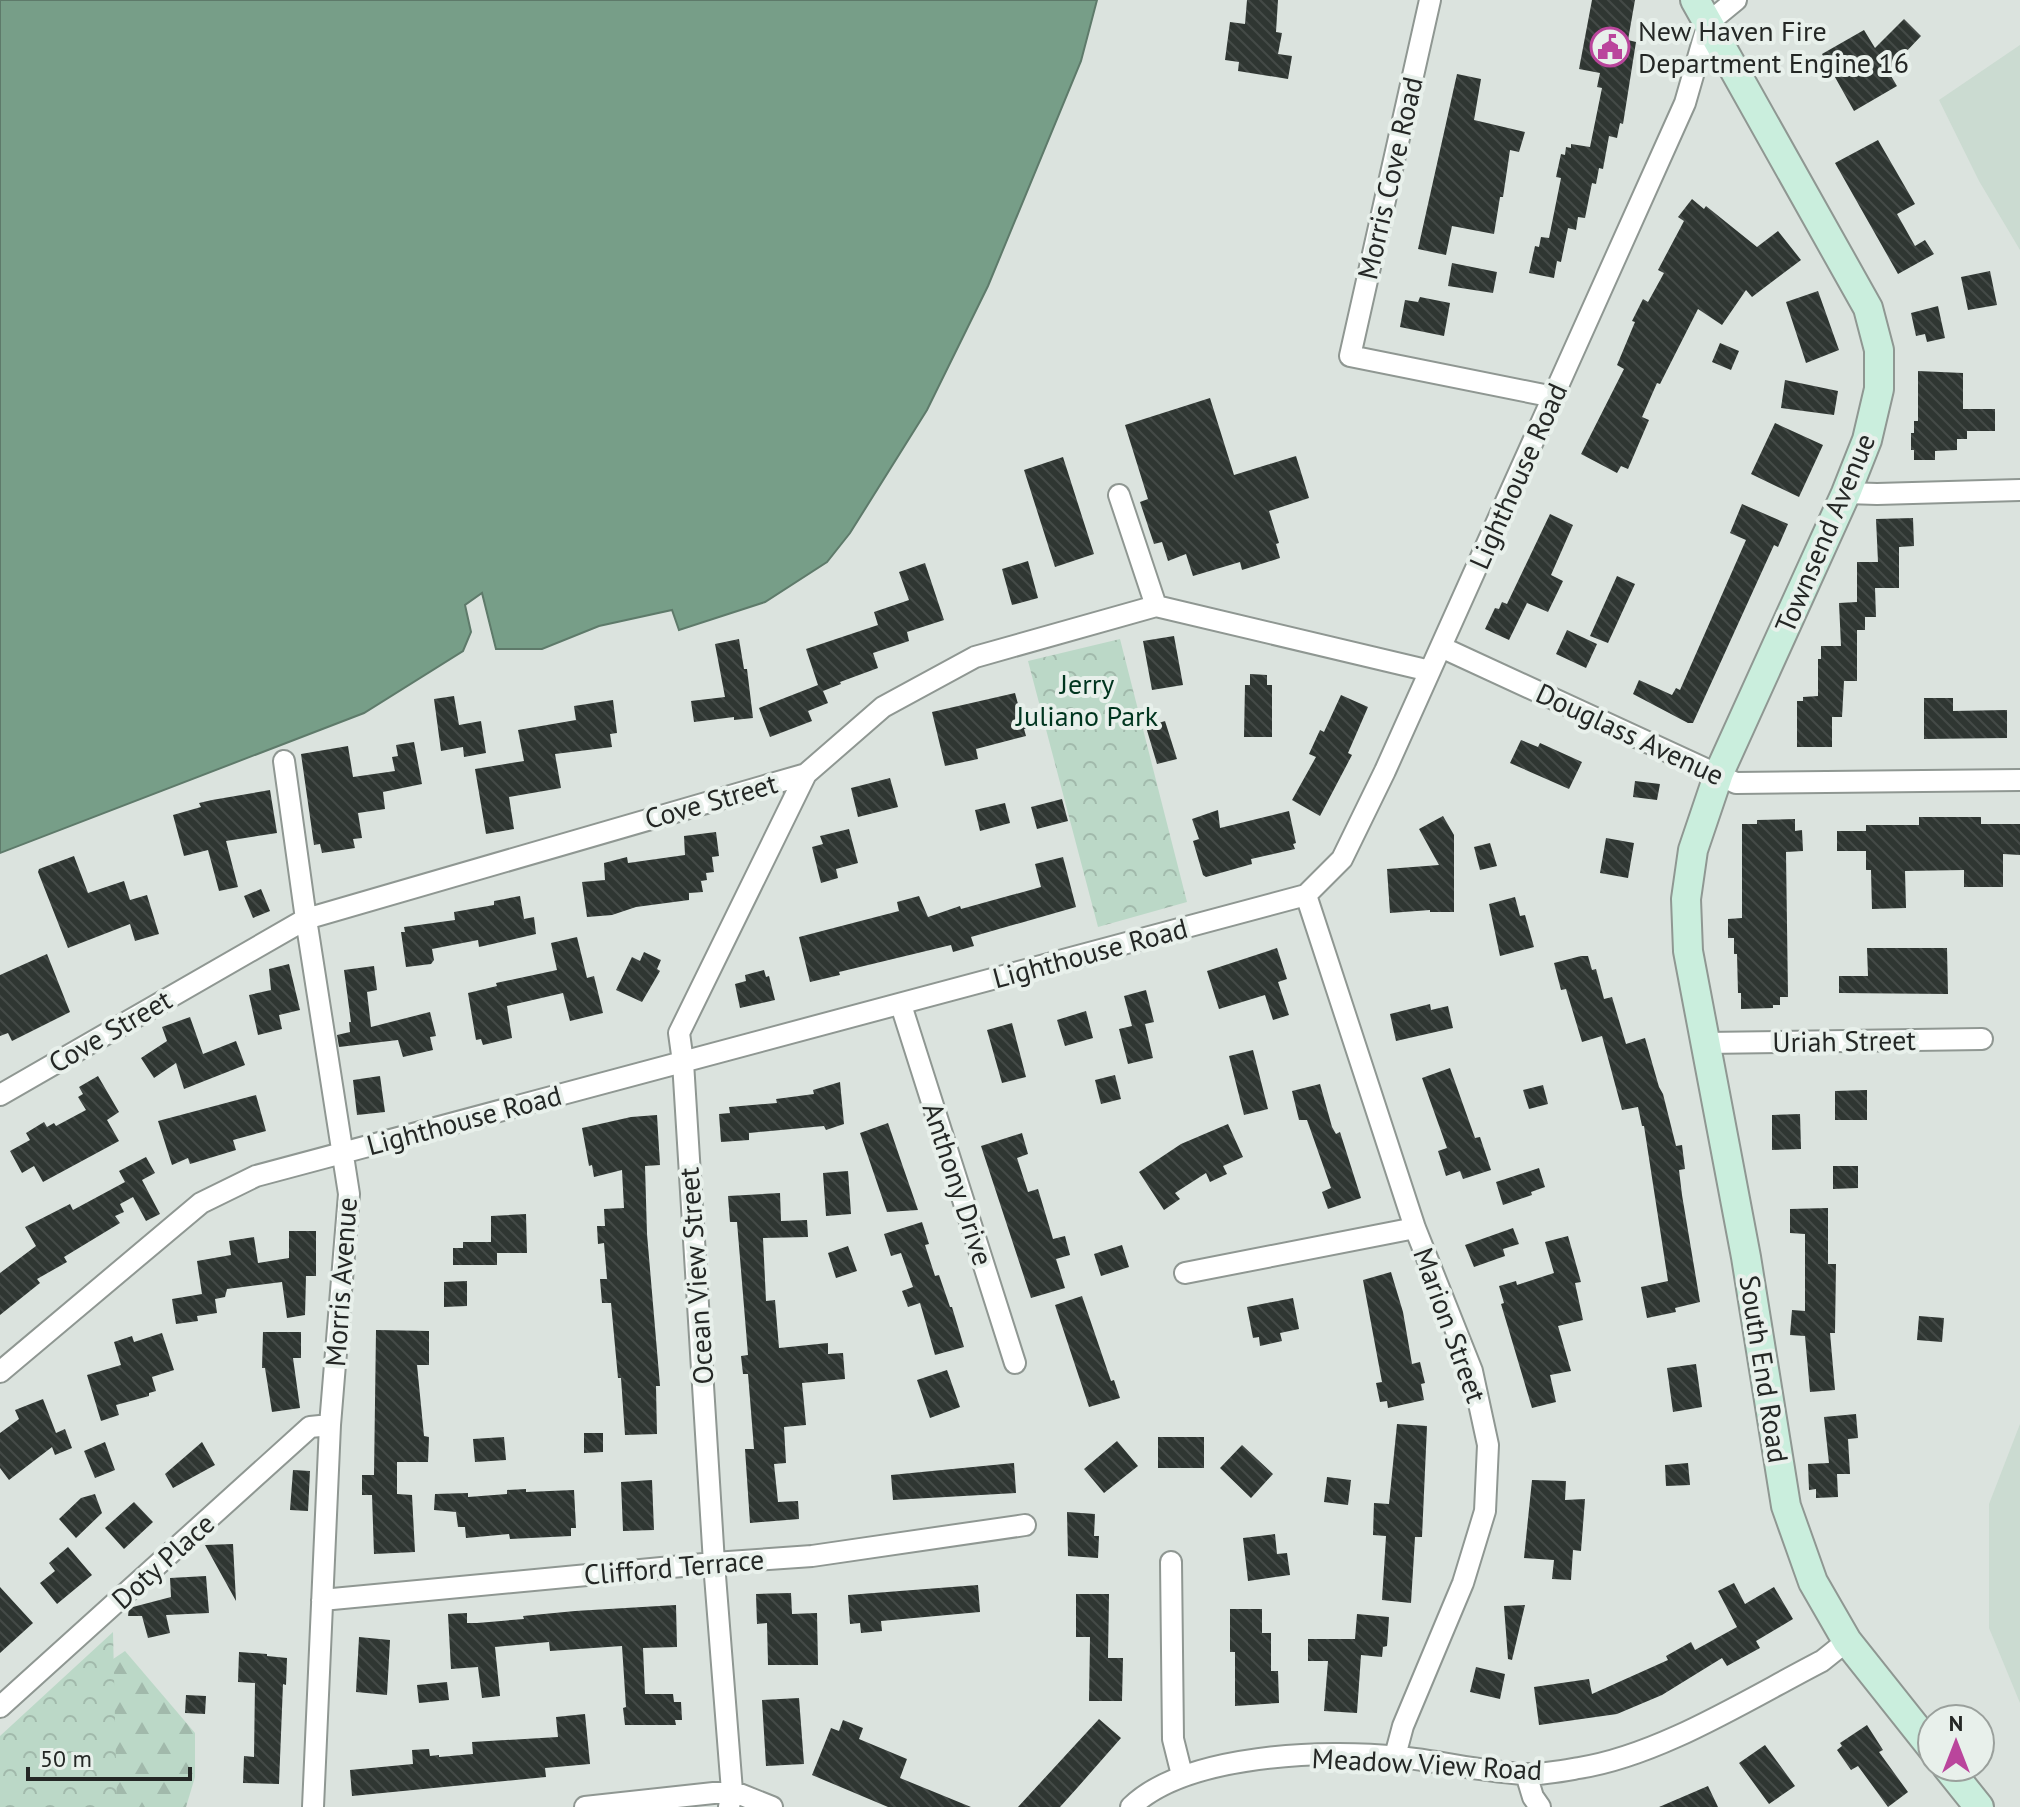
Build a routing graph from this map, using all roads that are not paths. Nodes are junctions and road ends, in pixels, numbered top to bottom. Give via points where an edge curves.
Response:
1 (1430, 0) edge
2 (1736, 0) edge
3 (1702, 11) edge
4 (1554, 397) junction
5 (2020, 490) edge
6 (1846, 493) junction
7 (1119, 495) dead end
8 (1156, 606) junction
9 (1441, 647) junction
10 (1430, 671) junction
11 (284, 761) dead end
12 (1719, 773) junction
13 (806, 774) junction
14 (2020, 780) edge
15 (1306, 895) junction
16 (306, 919) junction
17 (1688, 951) joint
18 (901, 1005) junction
19 (1982, 1039) dead end
20 (1705, 1043) junction
21 (683, 1062) junction
22 (0, 1095) edge
23 (344, 1152) junction
24 (1415, 1228) junction
25 (1185, 1273) dead end
26 (1015, 1363) dead end
27 (0, 1372) edge
28 (330, 1425) junction
29 (1025, 1525) dead end
30 (1171, 1562) dead end
31 (714, 1563) junction
32 (322, 1600) junction
33 (1847, 1641) junction
34 (0, 1707) edge
35 (1916, 1728) edge
36 (1395, 1756) junction
37 (1526, 1774) junction
38 (1182, 1775) junction
39 (1960, 1783) edge
40 (730, 1799) edge
41 (313, 1807) edge
42 (585, 1807) edge
43 (772, 1807) edge
44 (1131, 1807) edge
45 (1540, 1807) edge
46 (1979, 1807) edge

1 - 4 street, Morris Cove Road via 1350,356
2 - 3 street
3 - 4 street, Lighthouse Road via 1685,103
3 - 6 main road, Townsend Avenue via 1868,308 1879,350 1879,389
4 - 9 street, Lighthouse Road
5 - 6 street
6 - 12 main road, Townsend Avenue
7 - 8 street
8 - 10 street, Cove Street
8 - 13 street, Cove Street via 975,657 883,707
9 - 10 street, Lighthouse Road
9 - 12 street, Douglass Avenue
10 - 15 street, Lighthouse Road via 1342,859
11 - 16 street, Morris Avenue
12 - 14 street, Douglass Avenue via 1736,783
12 - 17 main road, Townsend Avenue via 1693,850 1686,899
13 - 16 street, Cove Street
13 - 21 street, Ocean View Street via 679,1033
15 - 18 street, Lighthouse Road
15 - 24 street, Marion Street
16 - 22 street, Cove Street
16 - 23 street, Morris Avenue
17 - 20 main road, South End Road
18 - 21 street, Lighthouse Road
18 - 26 street, Anthony Drive
19 - 20 street, Uriah Street
20 - 33 main road, South End Road via 1786,1506 1813,1582
21 - 23 street, Lighthouse Road
21 - 31 street, Ocean View Street
23 - 27 street, Lighthouse Road via 256,1176 201,1203
23 - 28 street, Morris Avenue via 349,1194
24 - 25 street
24 - 36 street, Marion Street via 1472,1371 1488,1445 1485,1511 1463,1583
28 - 32 street, Morris Avenue
28 - 34 street, Doty Place via 310,1427
29 - 31 street, Clifford Terrace via 812,1556
30 - 38 street via 1173,1739
31 - 32 street, Clifford Terrace
31 - 40 street, Ocean View Street
32 - 41 street, Morris Avenue
33 - 35 main road, South End Road
33 - 37 street, Meadow View Road via 1822,1661 1644,1751 1582,1768
36 - 37 street, Meadow View Road
36 - 38 street, Meadow View Road via 1313,1755 1231,1763
37 - 45 street
38 - 44 street, Meadow View Road
39 - 46 main road
40 - 42 street
40 - 43 street

